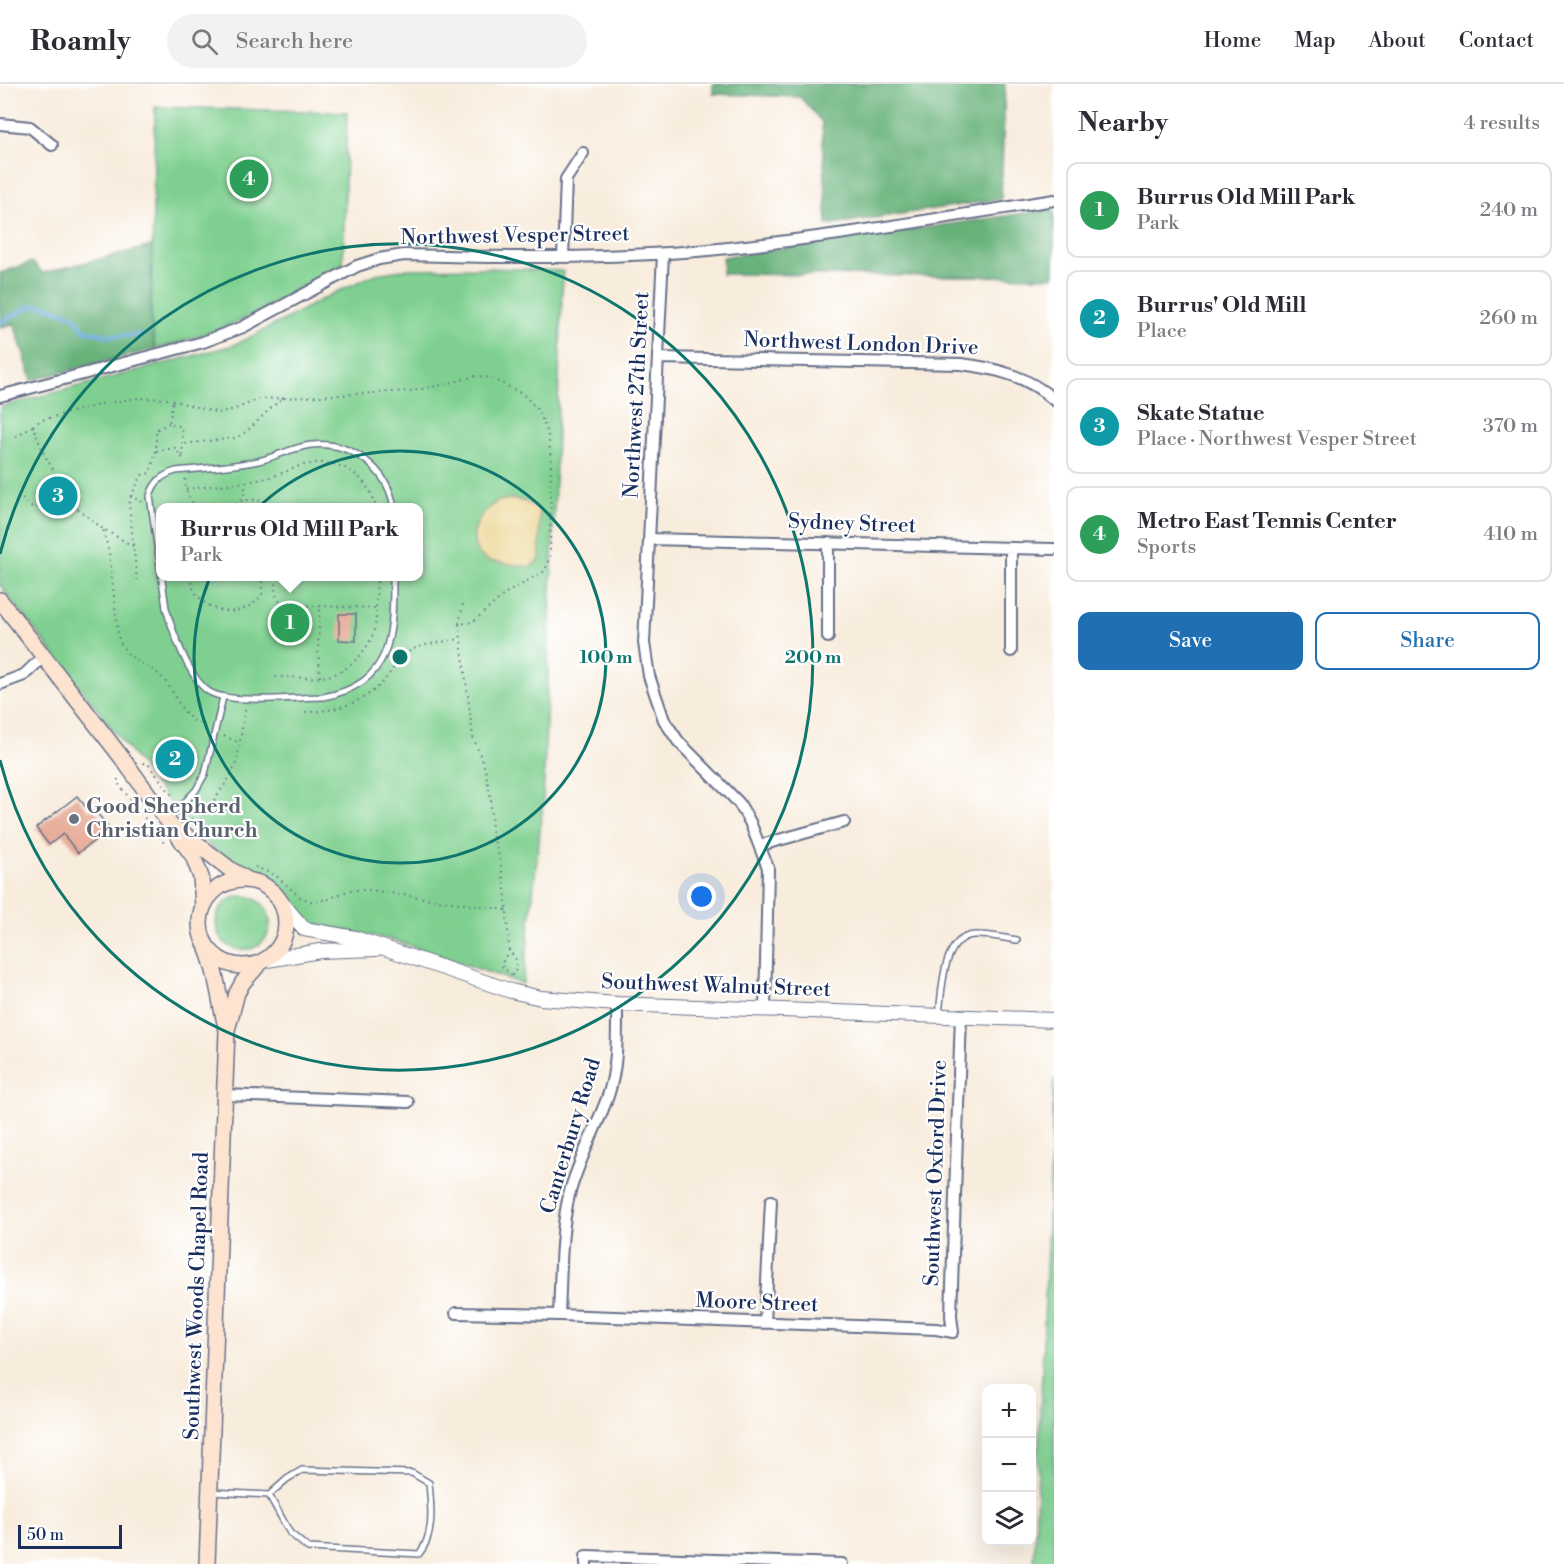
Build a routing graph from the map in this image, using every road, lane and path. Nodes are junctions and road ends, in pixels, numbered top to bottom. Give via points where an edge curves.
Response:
1 (0, 124) edge
2 (52, 145) dead end
3 (583, 153) dead end
4 (1054, 200) edge
5 (663, 254) junction
6 (563, 258) junction
7 (658, 358) junction
8 (0, 396) edge
9 (284, 398) junction
10 (173, 400) junction
11 (1054, 400) edge
12 (169, 423) junction
13 (33, 426) junction
14 (16, 436) dead end
15 (182, 444) junction
16 (185, 476) dead end
17 (246, 482) junction
18 (186, 489) junction
19 (131, 496) dead end
20 (22, 498) dead end
21 (241, 501) junction
22 (193, 503) edge
23 (238, 503) edge
24 (266, 503) edge
25 (375, 503) edge
26 (393, 503) edge
27 (73, 505) junction
28 (103, 529) junction
29 (649, 538) junction
30 (156, 542) edge
31 (828, 543) junction
32 (133, 546) junction
33 (1011, 548) junction
34 (1054, 549) edge
35 (138, 580) dead end
36 (162, 581) edge
37 (191, 581) edge
38 (262, 581) edge
39 (273, 581) edge
40 (376, 581) edge
41 (393, 581) edge
42 (0, 600) edge
43 (463, 604) dead end
44 (320, 606) junction
45 (376, 608) junction
46 (459, 624) junction
47 (828, 637) dead end
48 (460, 639) junction
49 (1011, 651) dead end
50 (43, 657) junction
51 (275, 677) dead end
52 (320, 677) junction
53 (0, 684) edge
54 (223, 697) junction
55 (244, 710) dead end
56 (305, 712) dead end
57 (208, 728) dead end
58 (224, 736) dead end
59 (240, 743) junction
60 (148, 764) dead end
61 (117, 782) dead end
62 (170, 792) dead end
63 (190, 817) dead end
64 (167, 821) junction
65 (844, 822) dead end
66 (197, 825) junction
67 (205, 832) dead end
68 (166, 845) dead end
69 (761, 845) junction
70 (251, 873) junction
71 (282, 903) junction
72 (203, 908) junction
73 (507, 910) junction
74 (202, 936) junction
75 (1017, 940) dead end
76 (384, 949) junction
77 (509, 950) junction
78 (264, 962) junction
79 (617, 1004) junction
80 (765, 1009) junction
81 (939, 1015) junction
82 (961, 1016) junction
83 (1054, 1020) edge
84 (227, 1030) junction
85 (225, 1095) junction
86 (408, 1102) dead end
87 (771, 1201) dead end
88 (456, 1313) dead end
89 (559, 1315) junction
90 (765, 1323) junction
91 (953, 1332) joint
92 (210, 1492) junction
93 (269, 1495) junction
94 (586, 1560) edge
95 (207, 1564) edge
96 (842, 1564) edge

1 - 2 street via 30,127
3 - 6 street via 566,179
4 - 5 street, Northwest Vesper Street via 759,245
5 - 6 street, Northwest Vesper Street
5 - 7 street, Northwest 27th Street
6 - 8 street, Northwest Vesper Street via 404,255 379,259 343,273 243,327 203,342
7 - 11 street, Northwest London Drive via 961,364 1015,376 1042,389
7 - 29 street, Northwest 27th Street
9 - 10 path via 259,399 219,412
9 - 15 path via 236,438
9 - 46 path via 410,391 483,376 525,396 539,411 548,434 551,459 548,565 545,571 506,593 473,622
10 - 12 path
10 - 13 path via 137,398 106,403 41,420
12 - 15 path via 179,426
12 - 15 path via 156,430 156,452 175,448 183,459
13 - 14 path
13 - 27 path
16 - 18 path
17 - 18 path
17 - 21 path
17 - 25 path via 310,463 328,463 361,478
18 - 22 path
19 - 32 path
20 - 27 path via 29,506
21 - 23 path
21 - 24 path via 256,499
26 - 30 lane via 385,480 370,462 345,450 322,445 301,447 256,461 166,474 152,489 150,502
27 - 28 path
28 - 32 path
28 - 57 path via 116,627 124,652 156,672 185,714
29 - 31 street, Sydney Street
29 - 69 street, Northwest 27th Street via 644,643 649,676 664,720 678,741 739,803
31 - 33 street, Sydney Street
31 - 47 street
32 - 35 path
33 - 34 street, Sydney Street
33 - 49 street
36 - 54 lane via 170,624 189,667 206,690
37 - 38 path via 193,592 202,602 224,612 255,602 262,594
39 - 44 path via 281,603
40 - 45 path
41 - 54 lane via 391,632 385,655 370,675 352,687 323,697
42 - 50 main road
43 - 46 path
44 - 45 path
44 - 52 path
45 - 52 path via 375,626 360,655 344,670
46 - 48 path
48 - 56 path via 412,650 382,683 356,702 329,711
48 - 73 path via 473,737 485,768 492,834 500,859
50 - 53 street via 24,675
50 - 64 main road
51 - 52 path
54 - 64 lane via 205,774 196,790
55 - 59 path
58 - 59 path
59 - 66 path via 230,777
60 - 62 path
61 - 68 path
63 - 66 path
64 - 70 main road via 231,870
64 - 72 main road via 200,872
65 - 69 street
66 - 67 path
69 - 80 street, Northwest 27th Street via 768,868
70 - 71 main road
70 - 72 main road via 220,886
70 - 73 path via 275,876 300,897 313,902 350,890 369,890
71 - 76 street, Southwest Walnut Street via 304,929 355,938
71 - 78 main road via 286,930 281,944
72 - 74 main road
73 - 77 path
74 - 78 main road via 219,959 232,965
74 - 84 main road, Southwest Woods Chapel Road via 214,966
75 - 81 lane via 975,935 961,938 946,966
76 - 78 street, Southwest Walnut Street via 320,951
76 - 79 street, Southwest Walnut Street via 511,991 541,998
77 - 77 path via 517,961 511,977 501,965
78 - 84 main road, Southwest Woods Chapel Road via 237,993
79 - 80 street, Southwest Walnut Street
79 - 89 street, Canterbury Road via 614,1074 566,1209
80 - 81 street, Southwest Walnut Street
81 - 82 street, Southwest Walnut Street
82 - 83 street, Southwest Walnut Street
82 - 91 street, Southwest Oxford Drive
84 - 85 main road, Southwest Woods Chapel Road
85 - 86 street
85 - 92 main road, Southwest Woods Chapel Road
87 - 90 street
88 - 89 street, Moore Street
89 - 90 street, Moore Street
90 - 91 street, Moore Street
92 - 93 lane
92 - 95 main road, Southwest Woods Chapel Road
93 - 93 lane via 290,1533 308,1548 419,1554 427,1544 432,1509 429,1483 412,1473 302,1470
94 - 96 street

